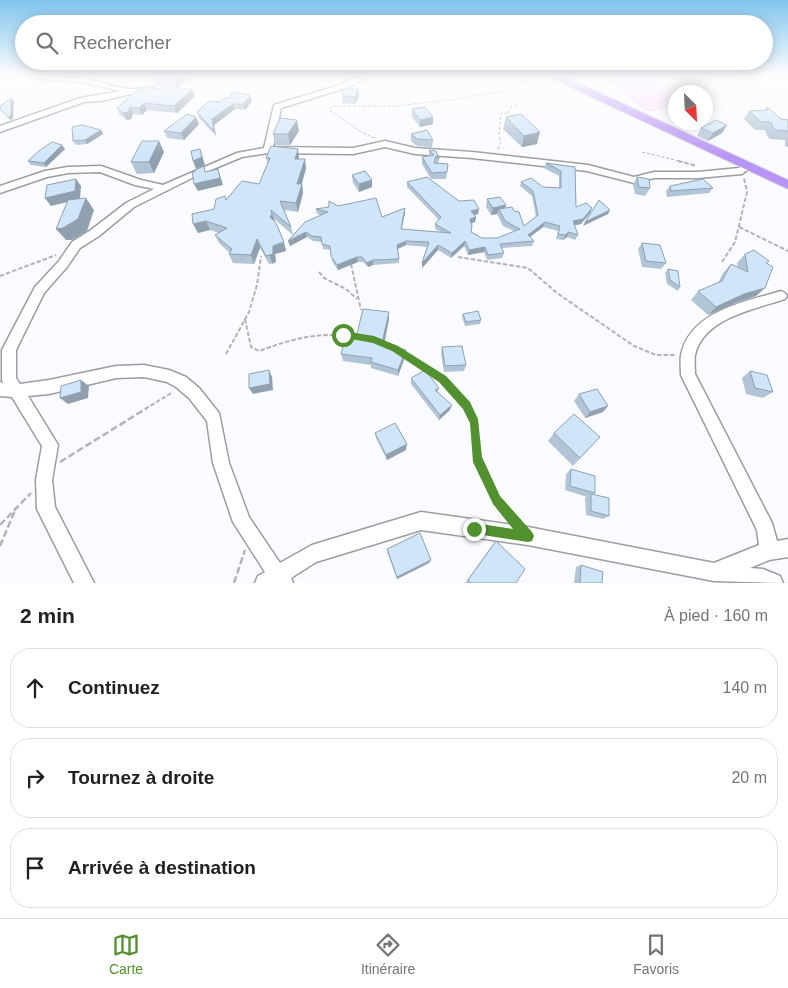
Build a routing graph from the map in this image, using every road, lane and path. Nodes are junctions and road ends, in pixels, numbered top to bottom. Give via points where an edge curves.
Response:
1 (73, 103) edge
2 (289, 103) edge
3 (420, 103) edge
4 (519, 103) dead end
5 (611, 103) edge
6 (0, 128) edge
7 (395, 146) junction
8 (268, 150) junction
9 (642, 152) dead end
10 (512, 159) junction
11 (744, 168) junction
12 (718, 173) junction
13 (788, 185) edge
14 (165, 188) junction
15 (0, 190) edge
16 (739, 227) junction
17 (76, 245) junction
18 (788, 251) edge
19 (262, 256) edge
20 (458, 257) dead end
21 (351, 262) edge
22 (722, 262) dead end
23 (319, 272) dead end
24 (0, 276) edge
25 (781, 296) dead end
26 (357, 300) junction
27 (361, 310) edge
28 (246, 319) junction
29 (356, 337) edge
30 (226, 354) dead end
31 (402, 354) edge
32 (688, 355) junction
33 (185, 385) junction
34 (0, 389) edge
35 (17, 391) junction
36 (59, 463) dead end
37 (44, 480) junction
38 (17, 506) junction
39 (0, 525) edge
40 (528, 536) junction
41 (253, 538) junction
42 (0, 546) edge
43 (788, 548) edge
44 (769, 551) junction
45 (714, 572) junction
46 (276, 580) edge
47 (84, 583) edge
48 (234, 583) edge
49 (773, 583) edge

1 - 6 street
2 - 8 street via 277,107
3 - 7 path via 332,106 329,110 362,133
4 - 10 path via 511,106 508,114 501,113 500,119 498,150
5 - 11 highway
7 - 8 street via 385,144 353,151
7 - 10 street via 429,153
8 - 14 street via 240,155
9 - 12 path
10 - 12 street via 588,168 634,180 654,175
11 - 12 street
11 - 13 highway
11 - 16 path via 747,192
14 - 15 street via 139,183 101,169 45,174
14 - 17 street via 130,205
16 - 18 path
16 - 22 path via 735,242
17 - 24 path via 60,255
17 - 35 street via 39,290 9,350 9,379
19 - 28 path via 254,299
20 - 32 path via 528,268 557,293 634,346 656,355
21 - 26 path
23 - 26 path via 321,277 347,289
25 - 32 street via 706,324 695,337
26 - 27 path
28 - 29 path via 251,347 259,352 302,336 328,333
28 - 30 path
31 - 40 path via 443,379 466,405 475,422 477,458 496,500
32 - 44 street via 688,375 766,529
33 - 35 street via 169,376 144,371 116,372
33 - 36 path
33 - 41 street via 214,418 221,463 242,522
34 - 35 street
35 - 37 street via 50,445
37 - 38 path
37 - 47 street via 46,509
38 - 39 path
38 - 42 path
40 - 45 street
40 - 46 street via 420,521 312,554
41 - 46 street
41 - 48 path via 247,542
43 - 44 street
44 - 45 street
45 - 49 street

